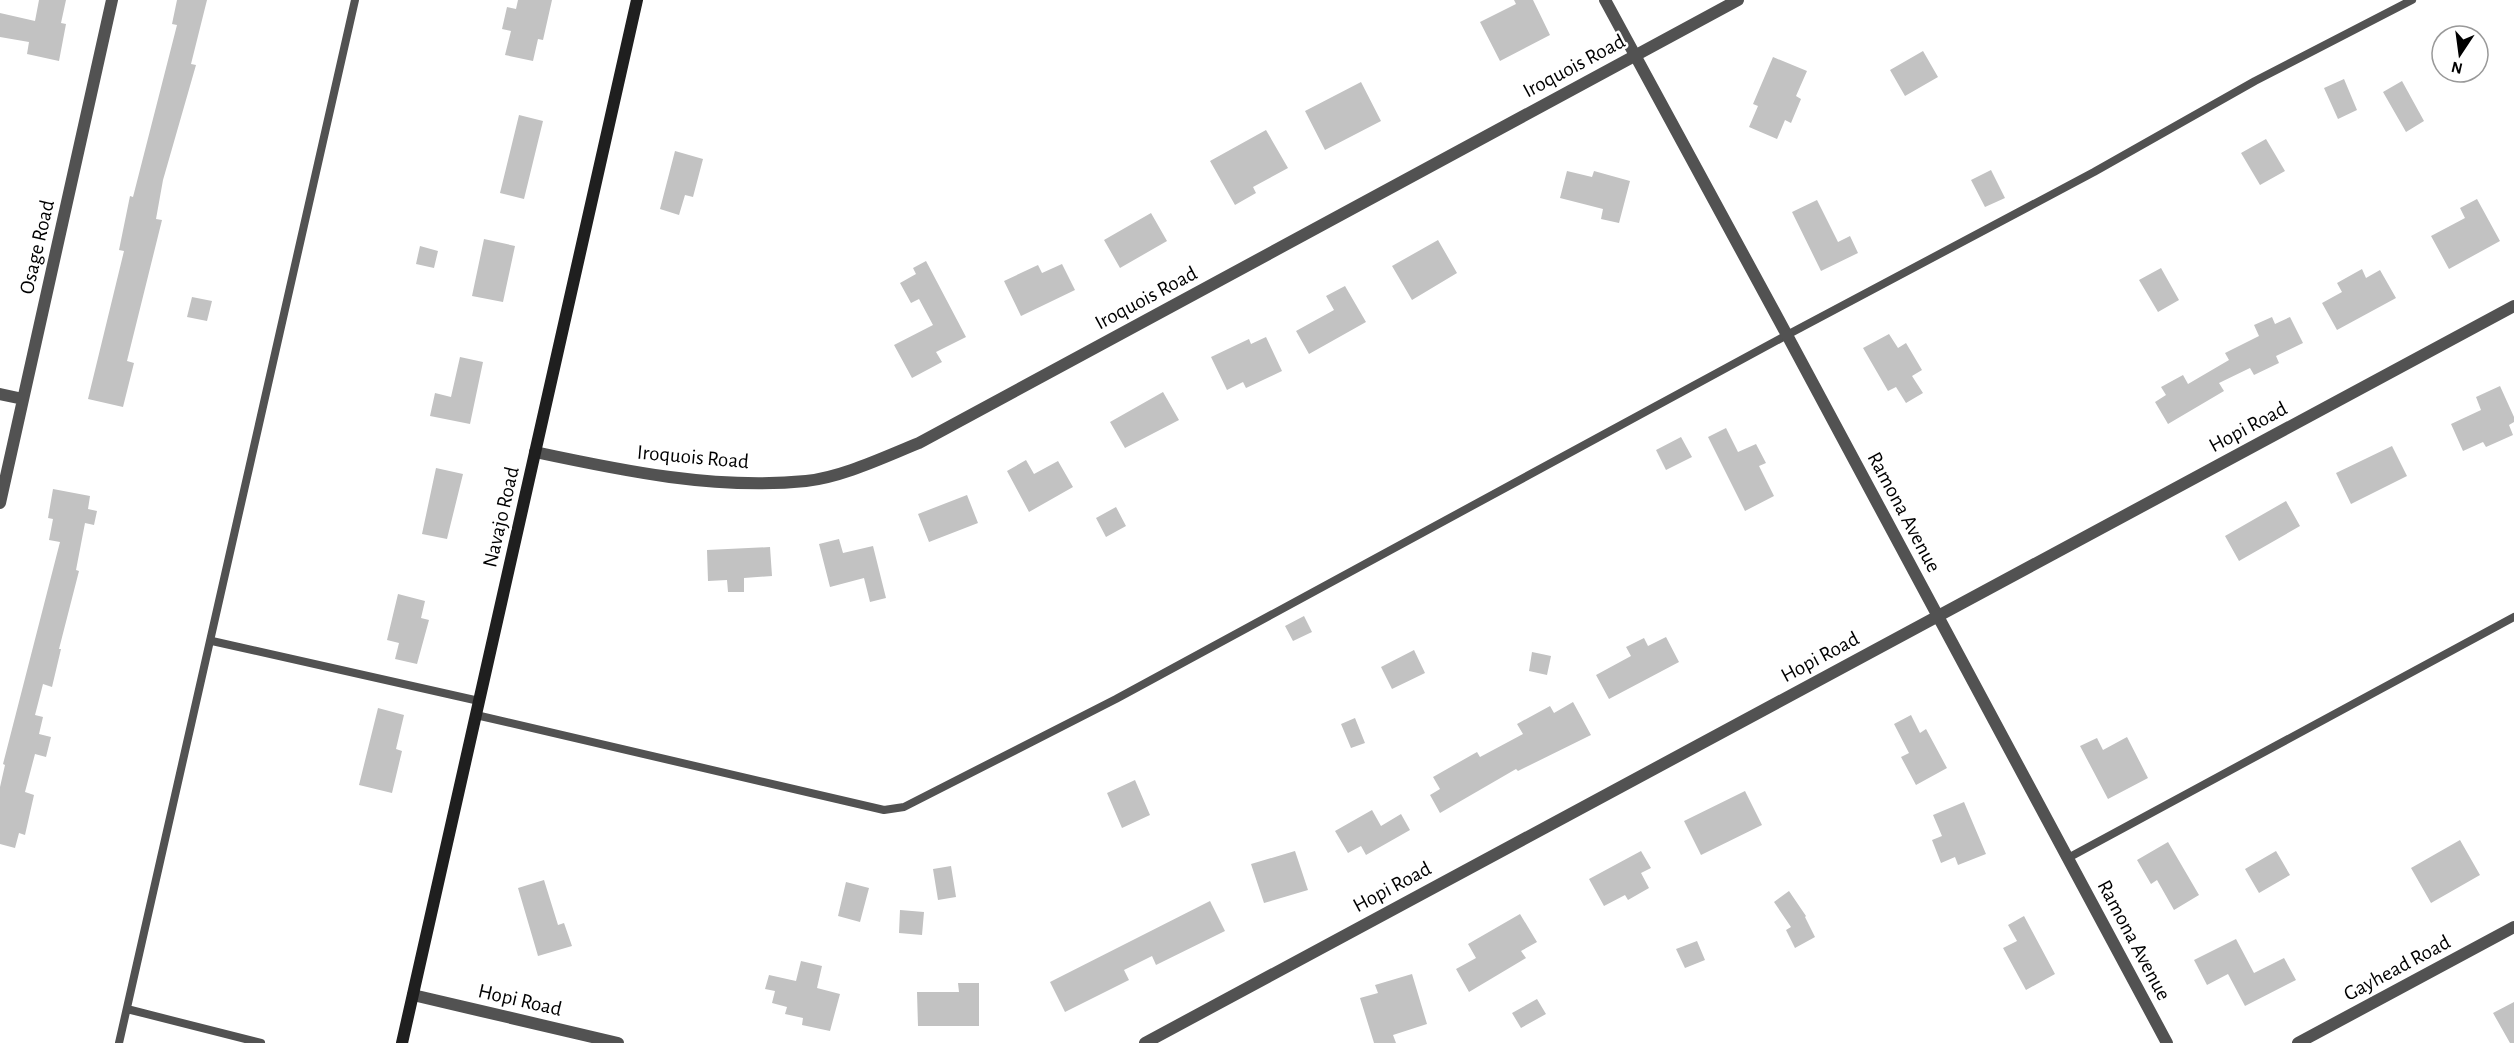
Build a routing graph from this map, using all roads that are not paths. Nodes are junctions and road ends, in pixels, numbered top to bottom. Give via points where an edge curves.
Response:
1 (112, 0) edge
2 (355, 0) edge
3 (637, 0) edge
4 (1605, 0) edge
5 (1738, 0) edge
6 (2412, 0) edge
7 (1635, 55) junction
8 (2514, 306) edge
9 (1787, 335) junction
10 (0, 394) edge
11 (23, 399) junction
12 (535, 452) junction
13 (0, 503) edge
14 (1938, 615) junction
15 (2514, 617) edge
16 (212, 641) junction
17 (480, 701) junction
18 (476, 715) junction
19 (2067, 858) junction
20 (2514, 927) edge
21 (413, 995) junction
22 (127, 1009) junction
23 (119, 1043) edge
24 (261, 1043) edge
25 (402, 1043) edge
26 (618, 1043) edge
27 (1145, 1043) edge
28 (2167, 1043) edge
29 (2298, 1043) edge

1 - 11 street, Osage Road
2 - 16 lane
3 - 12 main road, Navajo Road
4 - 7 street, Ramona Avenue
5 - 7 street, Iroquois Road
6 - 9 lane
7 - 9 street, Ramona Avenue
7 - 12 street, Iroquois Road via 919,443 863,465 808,480 740,483 660,477
8 - 14 street, Hopi Road
9 - 14 street, Ramona Avenue
9 - 18 lane via 1116,699 904,807 884,810
10 - 11 street
11 - 13 street, Osage Road
12 - 17 main road, Navajo Road
14 - 19 street, Ramona Avenue
14 - 27 street, Hopi Road
15 - 19 lane
16 - 17 lane
16 - 22 lane
17 - 18 main road, Navajo Road
18 - 21 main road, Navajo Road
19 - 28 street, Ramona Avenue
20 - 29 street, Gayhead Road
21 - 25 main road, Navajo Road
21 - 26 street, Hopi Road
22 - 23 lane
22 - 24 lane

